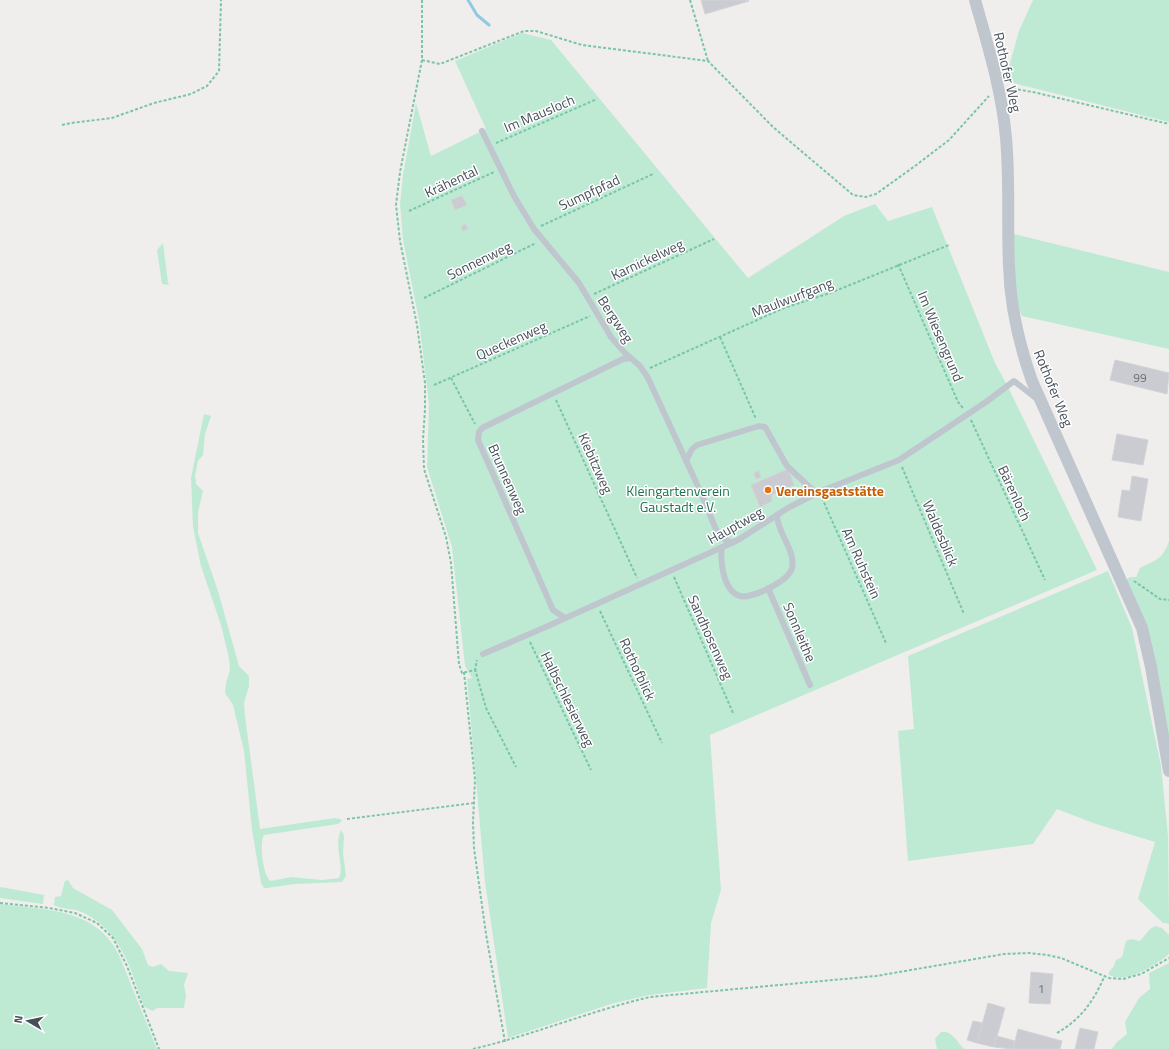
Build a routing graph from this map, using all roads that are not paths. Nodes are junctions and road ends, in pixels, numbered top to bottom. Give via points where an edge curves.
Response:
1 (975, 0) edge
2 (482, 131) dead end
3 (630, 358) junction
4 (1041, 402) junction
5 (686, 461) junction
6 (818, 492) junction
7 (777, 515) junction
8 (732, 543) junction
9 (722, 547) junction
10 (768, 588) junction
11 (565, 618) junction
12 (483, 654) road end
13 (810, 685) dead end
14 (1169, 772) edge

1 - 4 street, Rothofer Weg via 999,88 1006,138 1011,296 1021,347
2 - 3 lane, Bergweg via 514,196 534,229 569,269 611,337
3 - 5 lane, Bergweg via 643,371
3 - 11 lane, Brunnenweg via 623,359 482,428 479,432 478,440 553,610
4 - 6 lane, Hauptweg via 1014,380 899,460
4 - 14 street, Rothofer Weg via 1142,628
5 - 6 lane via 697,445 759,426 765,427 788,466
5 - 8 lane, Bergweg via 717,532
6 - 7 lane, Hauptweg
7 - 8 lane, Hauptweg
7 - 10 lane via 778,527 790,553 792,567 787,577
8 - 9 lane, Hauptweg
9 - 10 lane via 722,564 726,580 733,591 746,596
9 - 11 lane, Hauptweg
10 - 13 lane, Sonnleithe
11 - 12 lane, Hauptweg

